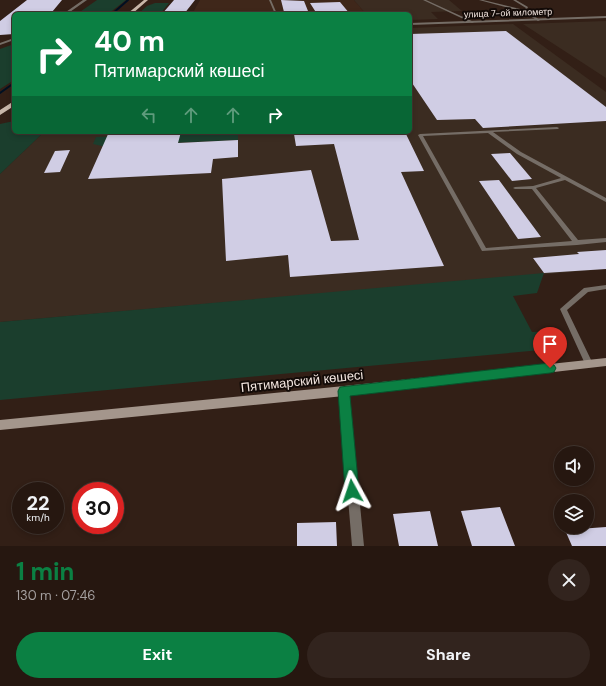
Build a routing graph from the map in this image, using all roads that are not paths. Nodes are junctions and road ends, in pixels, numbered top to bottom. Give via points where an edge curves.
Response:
1 (85, 0) edge
2 (146, 0) edge
3 (150, 0) edge
4 (270, 0) edge
5 (424, 0) edge
6 (480, 0) edge
7 (514, 0) edge
8 (68, 12) edge
9 (131, 12) edge
10 (137, 12) edge
11 (275, 12) edge
12 (525, 12) junction
13 (606, 17) edge
14 (539, 20) junction
15 (473, 22) junction
16 (412, 24) edge
17 (12, 40) edge
18 (0, 44) edge
19 (12, 98) edge
20 (12, 104) edge
21 (0, 107) edge
22 (0, 113) edge
23 (557, 128) dead end
24 (490, 132) junction
25 (565, 178) junction
26 (533, 187) junction
27 (515, 188) dead end
28 (606, 200) edge
29 (606, 240) edge
30 (577, 243) junction
31 (606, 287) edge
32 (606, 362) edge
33 (589, 364) junction
34 (344, 391) junction
35 (0, 425) edge
36 (358, 546) edge

1 - 8 street
2 - 9 main road
3 - 10 main road
4 - 11 lane
5 - 15 lane
6 - 12 lane
7 - 12 lane via 526,8
12 - 14 lane
13 - 14 street, улица 7-ой километр
14 - 15 street, улица 7-ой километр
15 - 16 street, улица 7-ой километр
17 - 18 street
19 - 21 main road
20 - 22 main road
23 - 24 lane
24 - 25 lane via 519,153
24 - 30 lane via 420,135 484,250
25 - 26 lane
25 - 28 lane
26 - 27 lane
26 - 30 lane
29 - 30 lane
31 - 33 lane via 586,290 563,309
32 - 33 main road, Пятимарский көшесі
33 - 34 main road, Пятимарский көшесі
34 - 35 main road, Пятимарский көшесі
34 - 36 street

